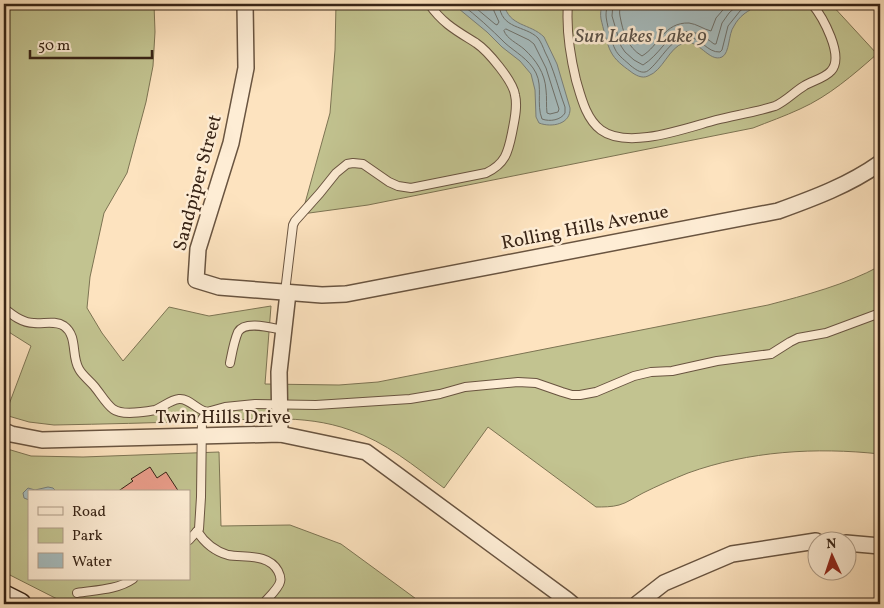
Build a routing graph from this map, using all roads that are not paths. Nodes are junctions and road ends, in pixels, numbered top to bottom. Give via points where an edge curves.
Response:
1 (246, 4) edge
2 (429, 4) edge
3 (568, 4) edge
4 (812, 4) edge
5 (880, 163) edge
6 (286, 293) junction
7 (4, 308) edge
8 (880, 314) edge
9 (283, 330) junction
10 (230, 363) dead end
11 (279, 404) junction
12 (207, 412) junction
13 (4, 431) edge
14 (280, 434) junction
15 (202, 436) junction
16 (197, 531) junction
17 (190, 539) edge
18 (806, 543) edge
19 (856, 544) edge
20 (880, 546) edge
21 (132, 580) edge
22 (77, 593) dead end
23 (4, 596) edge
24 (20, 604) edge
25 (263, 604) edge
26 (572, 604) edge
27 (638, 604) edge

1 - 6 street, Sandpiper Street via 246,68 231,143 198,249 196,280 219,287
2 - 6 lane via 452,29 482,47 515,94 516,106 505,158 486,173 411,188 389,182 363,164 347,164 295,221
3 - 4 lane via 570,55 586,110 601,130 628,139 764,109 784,101 831,72 835,51 829,33
5 - 6 street, Rolling Hills Avenue via 850,182 778,211 346,294
6 - 9 street
7 - 12 lane via 26,322 54,323 66,328 73,341 79,369 117,411 146,412 183,399
8 - 11 lane via 826,333 798,338 771,354 650,372 580,395 536,382 518,382 465,386 410,400
9 - 10 lane via 245,326 239,331
9 - 11 street
11 - 12 lane via 225,407
11 - 14 street
12 - 15 lane via 202,419
13 - 15 street, Twin Hills Drive via 42,440
14 - 15 street, Twin Hills Drive
14 - 26 street, Twin Hills Drive via 366,452
15 - 16 lane
16 - 17 lane
16 - 25 lane via 218,551 250,556 274,566 280,583
18 - 27 street via 732,554 664,583
19 - 20 street
21 - 22 lane via 112,588
23 - 24 street

